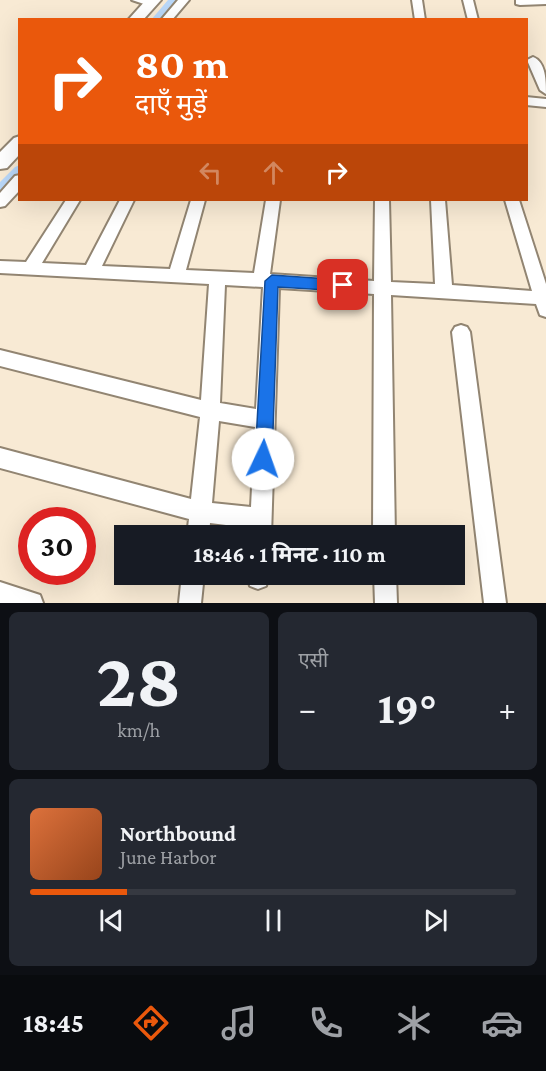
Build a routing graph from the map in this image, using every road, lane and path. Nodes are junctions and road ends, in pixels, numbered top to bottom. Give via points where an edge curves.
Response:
1 (184, 0) edge
2 (417, 0) edge
3 (468, 0) edge
4 (147, 1) edge
5 (520, 2) dead end
6 (546, 2) edge
7 (136, 18) edge
8 (168, 18) edge
9 (420, 18) edge
10 (472, 18) edge
11 (535, 60) edge
12 (546, 90) edge
13 (528, 101) edge
14 (546, 103) edge
15 (18, 144) edge
16 (0, 163) edge
17 (18, 182) edge
18 (72, 201) edge
19 (126, 201) edge
20 (198, 201) edge
21 (273, 201) edge
22 (382, 201) edge
23 (438, 201) edge
24 (512, 201) edge
25 (0, 202) edge
26 (0, 267) edge
27 (30, 268) junction
28 (91, 271) junction
29 (176, 276) junction
30 (217, 278) junction
31 (266, 280) junction
32 (382, 288) junction
33 (444, 292) junction
34 (544, 304) edge
35 (461, 332) dead end
36 (0, 358) edge
37 (210, 411) junction
38 (265, 418) junction
39 (0, 458) edge
40 (201, 512) junction
41 (199, 525) edge
42 (252, 525) edge
43 (260, 525) edge
44 (384, 525) edge
45 (192, 585) edge
46 (385, 585) edge
47 (0, 593) edge
48 (32, 603) edge
49 (190, 603) edge
50 (386, 603) edge
51 (495, 603) edge

1 - 8 street
2 - 9 street
3 - 10 street
4 - 7 main road
5 - 6 street
11 - 12 street
13 - 14 street
15 - 16 main road
17 - 25 street
18 - 27 street
19 - 28 street
20 - 29 street
21 - 31 street
22 - 32 street
23 - 33 street
24 - 34 street
26 - 27 street
27 - 28 street
28 - 29 street
29 - 30 street
30 - 31 street
30 - 37 street
31 - 32 street
31 - 38 street
32 - 33 street
32 - 44 street
33 - 34 street
35 - 51 street
36 - 37 street
37 - 38 street
37 - 40 street
38 - 43 street
39 - 40 street
40 - 41 street
40 - 42 street
45 - 49 street
46 - 50 street
47 - 48 street

